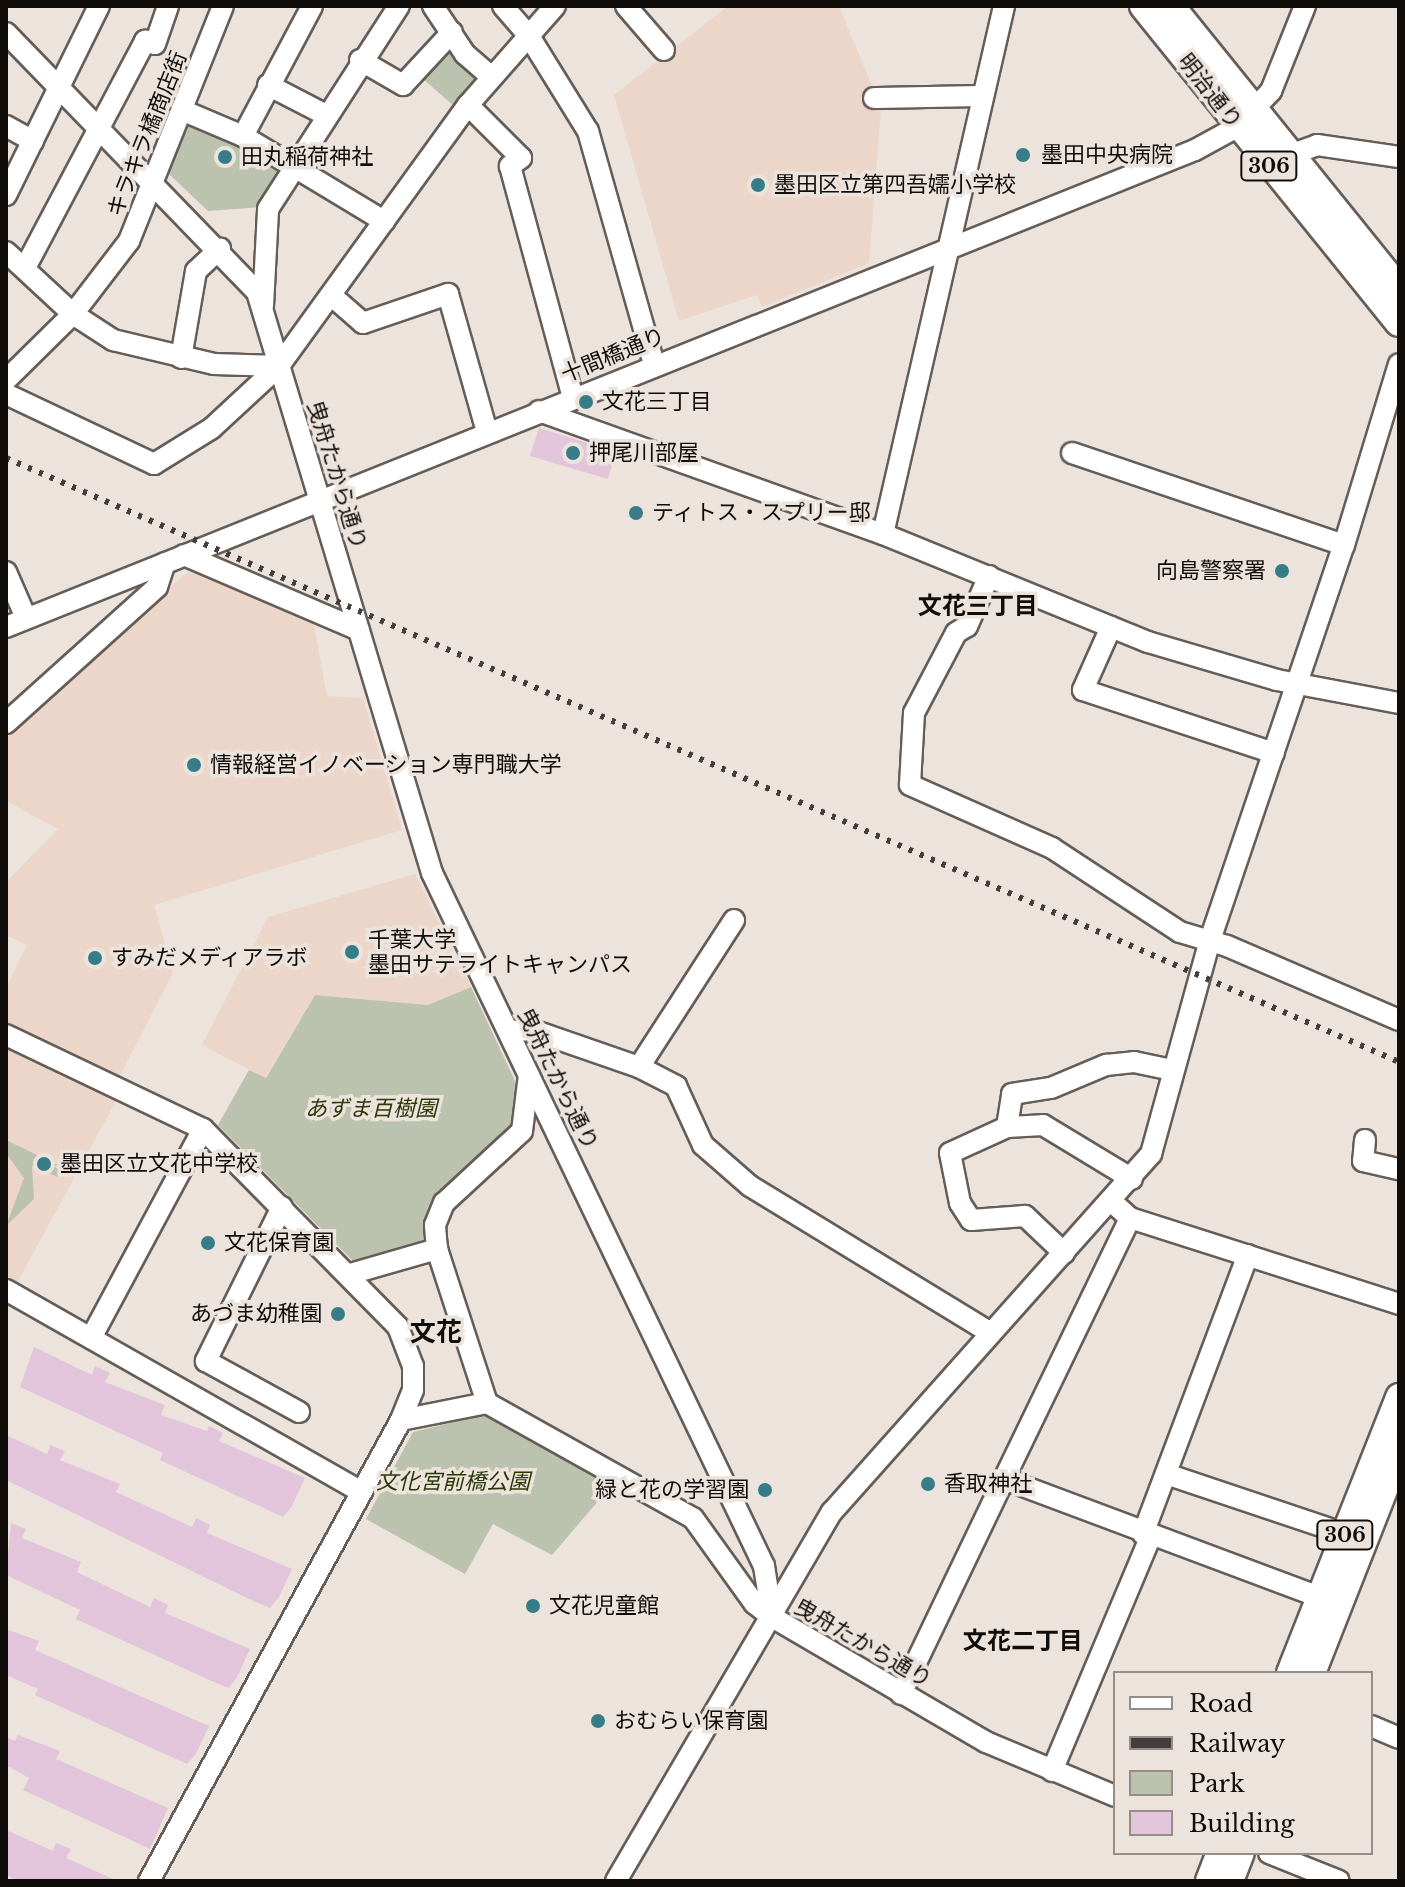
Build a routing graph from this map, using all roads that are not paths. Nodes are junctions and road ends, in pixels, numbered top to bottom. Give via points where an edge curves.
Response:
1 (99, 6) edge
2 (168, 6) edge
3 (223, 6) edge
4 (312, 6) edge
5 (399, 6) edge
6 (433, 6) edge
7 (503, 6) edge
8 (555, 6) edge
9 (626, 6) edge
10 (1004, 6) edge
11 (1143, 6) edge
12 (1171, 6) edge
13 (1305, 6) edge
14 (452, 32) junction
15 (6, 33) edge
16 (529, 36) junction
17 (664, 50) dead end
18 (360, 60) junction
19 (490, 76) junction
20 (268, 85) junction
21 (61, 89) junction
22 (982, 96) junction
23 (874, 98) dead end
24 (468, 105) junction
25 (184, 111) junction
26 (326, 115) junction
27 (1245, 119) junction
28 (6, 126) edge
29 (101, 128) junction
30 (243, 136) junction
31 (33, 141) junction
32 (1290, 155) junction
33 (1399, 157) edge
34 (293, 164) junction
35 (156, 185) junction
36 (6, 195) edge
37 (384, 221) junction
38 (948, 247) junction
39 (220, 249) junction
40 (6, 252) edge
41 (26, 266) junction
42 (1399, 289) edge
43 (332, 296) junction
44 (263, 310) junction
45 (73, 314) junction
46 (1399, 323) edge
47 (181, 358) junction
48 (1399, 364) edge
49 (654, 365) junction
50 (279, 366) junction
51 (6, 380) edge
52 (6, 394) edge
53 (573, 398) junction
54 (539, 411) junction
55 (487, 432) junction
56 (1072, 453) dead end
57 (319, 499) junction
58 (883, 534) junction
59 (1344, 545) junction
60 (184, 555) junction
61 (165, 563) junction
62 (6, 572) edge
63 (989, 576) junction
64 (26, 618) junction
65 (6, 627) edge
66 (1111, 627) junction
67 (359, 630) junction
68 (1298, 683) junction
69 (1399, 703) edge
70 (6, 723) edge
71 (1274, 753) junction
72 (734, 920) dead end
73 (1210, 940) junction
74 (1399, 1020) edge
75 (509, 1031) junction
76 (6, 1035) edge
77 (639, 1067) junction
78 (1173, 1070) junction
79 (529, 1074) junction
80 (1007, 1127) junction
81 (203, 1129) junction
82 (1365, 1140) dead end
83 (1399, 1169) edge
84 (1132, 1179) junction
85 (1111, 1201) junction
86 (282, 1207) junction
87 (1130, 1218) junction
88 (437, 1249) junction
89 (1064, 1253) junction
90 (1248, 1255) junction
91 (350, 1274) junction
92 (6, 1290) edge
93 (1399, 1304) edge
94 (991, 1333) junction
95 (91, 1338) junction
96 (1399, 1397) edge
97 (487, 1403) junction
98 (299, 1412) dead end
99 (401, 1420) junction
100 (1399, 1452) edge
101 (1166, 1474) junction
102 (1004, 1479) junction
103 (1392, 1487) edge
104 (361, 1492) junction
105 (1345, 1534) junction
106 (1146, 1536) junction
107 (1320, 1597) junction
108 (772, 1617) junction
109 (1291, 1671) edge
110 (1313, 1671) edge
111 (901, 1694) junction
112 (1373, 1727) edge
113 (1399, 1738) edge
114 (1052, 1771) junction
115 (1113, 1795) edge
116 (1219, 1855) edge
117 (1240, 1855) edge
118 (1274, 1855) edge
119 (149, 1881) edge
120 (616, 1881) edge
121 (1209, 1881) edge
122 (1230, 1881) edge
123 (1339, 1881) edge

1 - 21 street
2 - 29 street via 155,44 145,41
3 - 25 street, キラキラ橘商店街
4 - 20 street
5 - 18 street
6 - 14 street
7 - 16 street
8 - 16 street
9 - 17 street
10 - 22 street
11 - 27 main road, 明治通り / 306
12 - 27 main road, 明治通り / 306
13 - 27 street via 1284,71
14 - 18 street via 403,85
14 - 19 street
15 - 21 street, 曳舟たから通り
16 - 19 street
16 - 49 street via 588,131
18 - 26 street
19 - 24 street
20 - 26 street
20 - 30 street
21 - 29 street, 曳舟たから通り
21 - 31 street
22 - 23 street
22 - 38 street
24 - 37 street
24 - 53 street via 521,158 510,166
25 - 30 street
25 - 35 street, キラキラ橘商店街
26 - 34 street
27 - 32 main road, 明治通り / 306
27 - 38 street, 十間橋通り via 1195,150
27 - 46 main road, 明治通り / 306
28 - 31 street
29 - 35 street, 曳舟たから通り
29 - 41 street
30 - 34 street
31 - 36 street
32 - 33 street via 1317,145
32 - 42 main road, 明治通り / 306
34 - 37 street
34 - 44 street via 268,209
35 - 39 street, 曳舟たから通り
35 - 45 street, キラキラ橘商店街 via 129,241
37 - 43 street
38 - 49 street, 十間橋通り
38 - 58 street
39 - 44 street, 曳舟たから通り via 251,283
39 - 47 street via 196,271
40 - 41 street
41 - 45 street
43 - 50 street
43 - 55 street via 363,323 448,294
44 - 50 street, 曳舟たから通り
45 - 47 street via 113,340
45 - 51 street, キラキラ橘商店街
47 - 50 street
48 - 59 street
49 - 53 street, 十間橋通り
50 - 52 street via 212,428 154,464
50 - 57 street, 曳舟たから通り
53 - 54 street, 十間橋通り
54 - 55 street, 十間橋通り
54 - 58 street
55 - 57 street, 十間橋通り
56 - 59 street
57 - 60 street, 十間橋通り
57 - 67 street, 曳舟たから通り
58 - 63 street
59 - 68 street
60 - 61 street, 十間橋通り
60 - 67 street
61 - 64 street, 十間橋通り
61 - 70 street via 157,587
62 - 64 street
63 - 66 street
63 - 73 street via 914,713 910,785 1052,848 1146,914
64 - 65 street, 十間橋通り
66 - 68 street
66 - 71 street via 1083,690
67 - 75 street, 曳舟たから通り via 432,873
68 - 69 street
68 - 71 street
71 - 73 street
72 - 77 street
73 - 74 street
73 - 78 street
75 - 77 street via 532,1030
75 - 79 street, 曳舟たから通り
76 - 81 street
77 - 94 street via 676,1086 703,1145 750,1186
78 - 80 street via 1134,1062 1106,1065 1051,1088 1012,1094
78 - 84 street via 1151,1154
79 - 88 street via 522,1131 444,1203 435,1225
79 - 108 street, 曳舟たから通り via 764,1566
80 - 84 street via 1043,1125
80 - 89 street via 950,1153 960,1203 971,1220 1025,1216
81 - 86 street
81 - 95 street
82 - 83 street via 1363,1161
84 - 85 street
85 - 87 street
85 - 89 street
86 - 91 street
86 - 98 street via 206,1361
87 - 90 street
87 - 102 street
88 - 91 street
88 - 97 street
89 - 94 street
90 - 93 street
90 - 101 street
91 - 99 street via 406,1343 413,1390
92 - 95 street
94 - 108 street via 840,1502
95 - 104 street
96 - 105 main road, 306
97 - 99 street
97 - 108 street via 693,1518 754,1603
99 - 104 street
100 - 103 main road, 306
101 - 105 street
101 - 106 street
102 - 106 street
102 - 111 street
103 - 110 main road, 306
104 - 119 street
105 - 107 main road, 306
106 - 107 street
106 - 114 street
107 - 109 main road, 306
108 - 111 street, 曳舟たから通り
108 - 120 street
111 - 114 street, 曳舟たから通り
112 - 113 street
114 - 115 street, 曳舟たから通り
116 - 121 main road
117 - 122 main road
118 - 123 street

